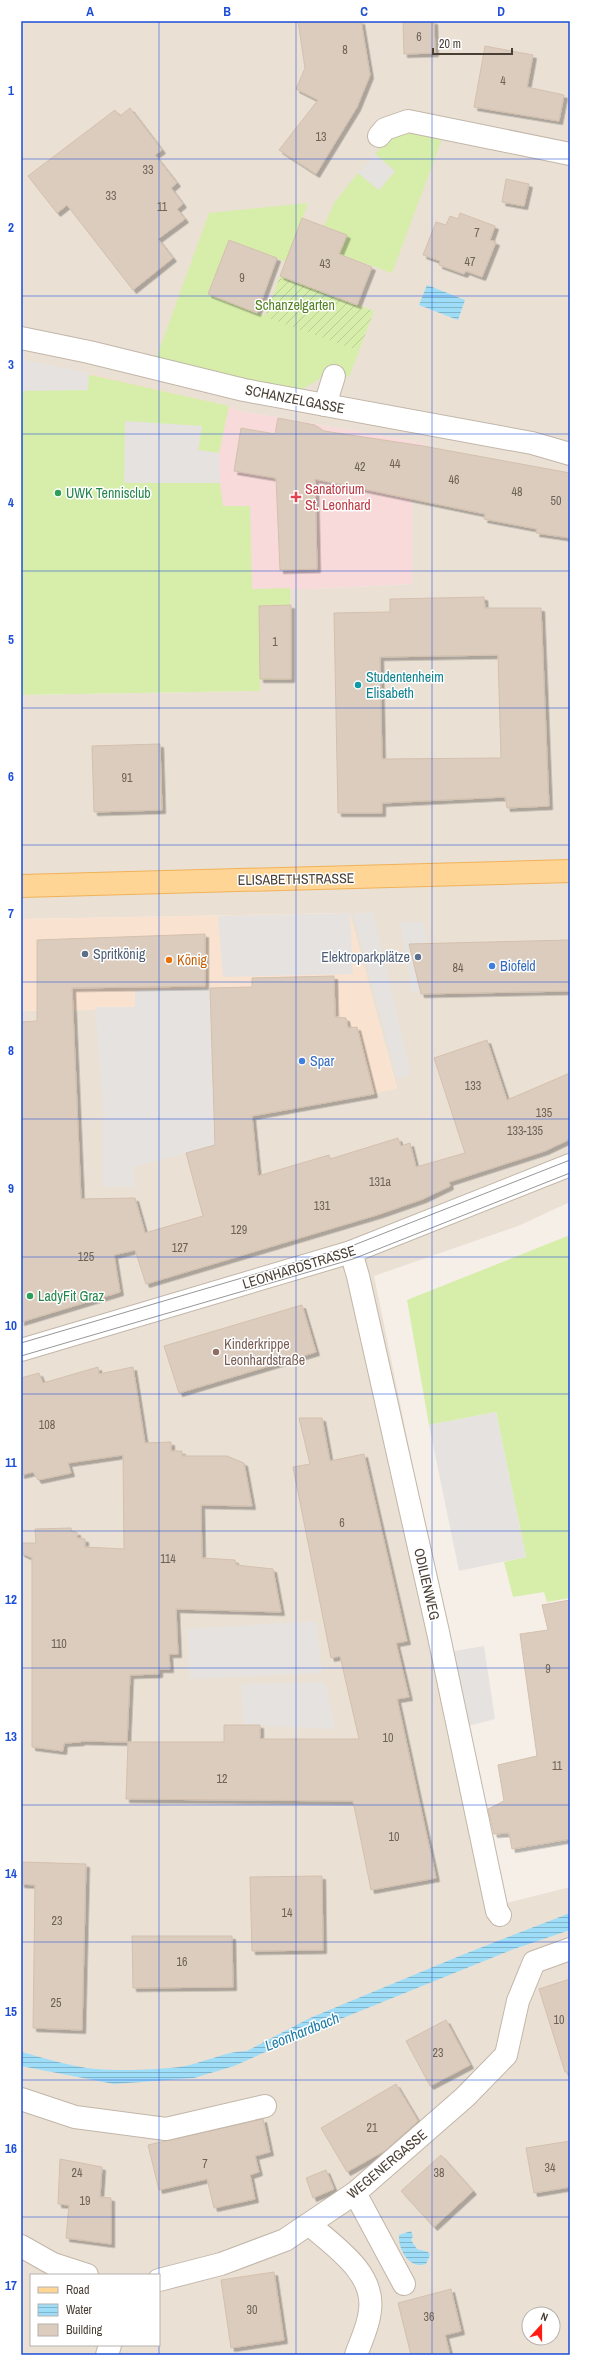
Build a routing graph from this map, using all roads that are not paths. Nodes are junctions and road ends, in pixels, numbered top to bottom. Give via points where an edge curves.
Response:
1 (379, 136) dead end
2 (570, 154) edge
3 (21, 338) edge
4 (334, 376) dead end
5 (325, 405) junction
6 (570, 454) edge
7 (570, 871) edge
8 (21, 886) edge
9 (570, 1165) edge
10 (351, 1252) junction
11 (21, 1350) edge
12 (500, 1915) dead end
13 (570, 1949) edge
14 (21, 2099) edge
15 (265, 2106) dead end
16 (355, 2193) junction
17 (310, 2225) junction
18 (21, 2246) edge
19 (84, 2274) edge
20 (162, 2283) edge
21 (404, 2284) dead end
22 (356, 2355) edge

1 - 2 street via 385,128 408,121
3 - 5 street, SCHANZELGASSE via 244,390
4 - 5 street
5 - 6 street, SCHANZELGASSE via 532,443
7 - 8 main road, ELISABETHSTRASSE
9 - 10 street, LEONHARDSTRASSE
10 - 11 street, LEONHARDSTRASSE
10 - 12 street, ODILIENWEG via 438,1632 483,1851
13 - 16 street, WEGENERGASSE via 534,1962 518,2001 506,2055 465,2097
14 - 15 street via 75,2117 166,2128
16 - 17 street, WEGENERGASSE
16 - 21 street
17 - 20 street, WEGENERGASSE via 286,2240
17 - 22 street via 346,2257 368,2284 370,2310
18 - 19 street via 53,2264

